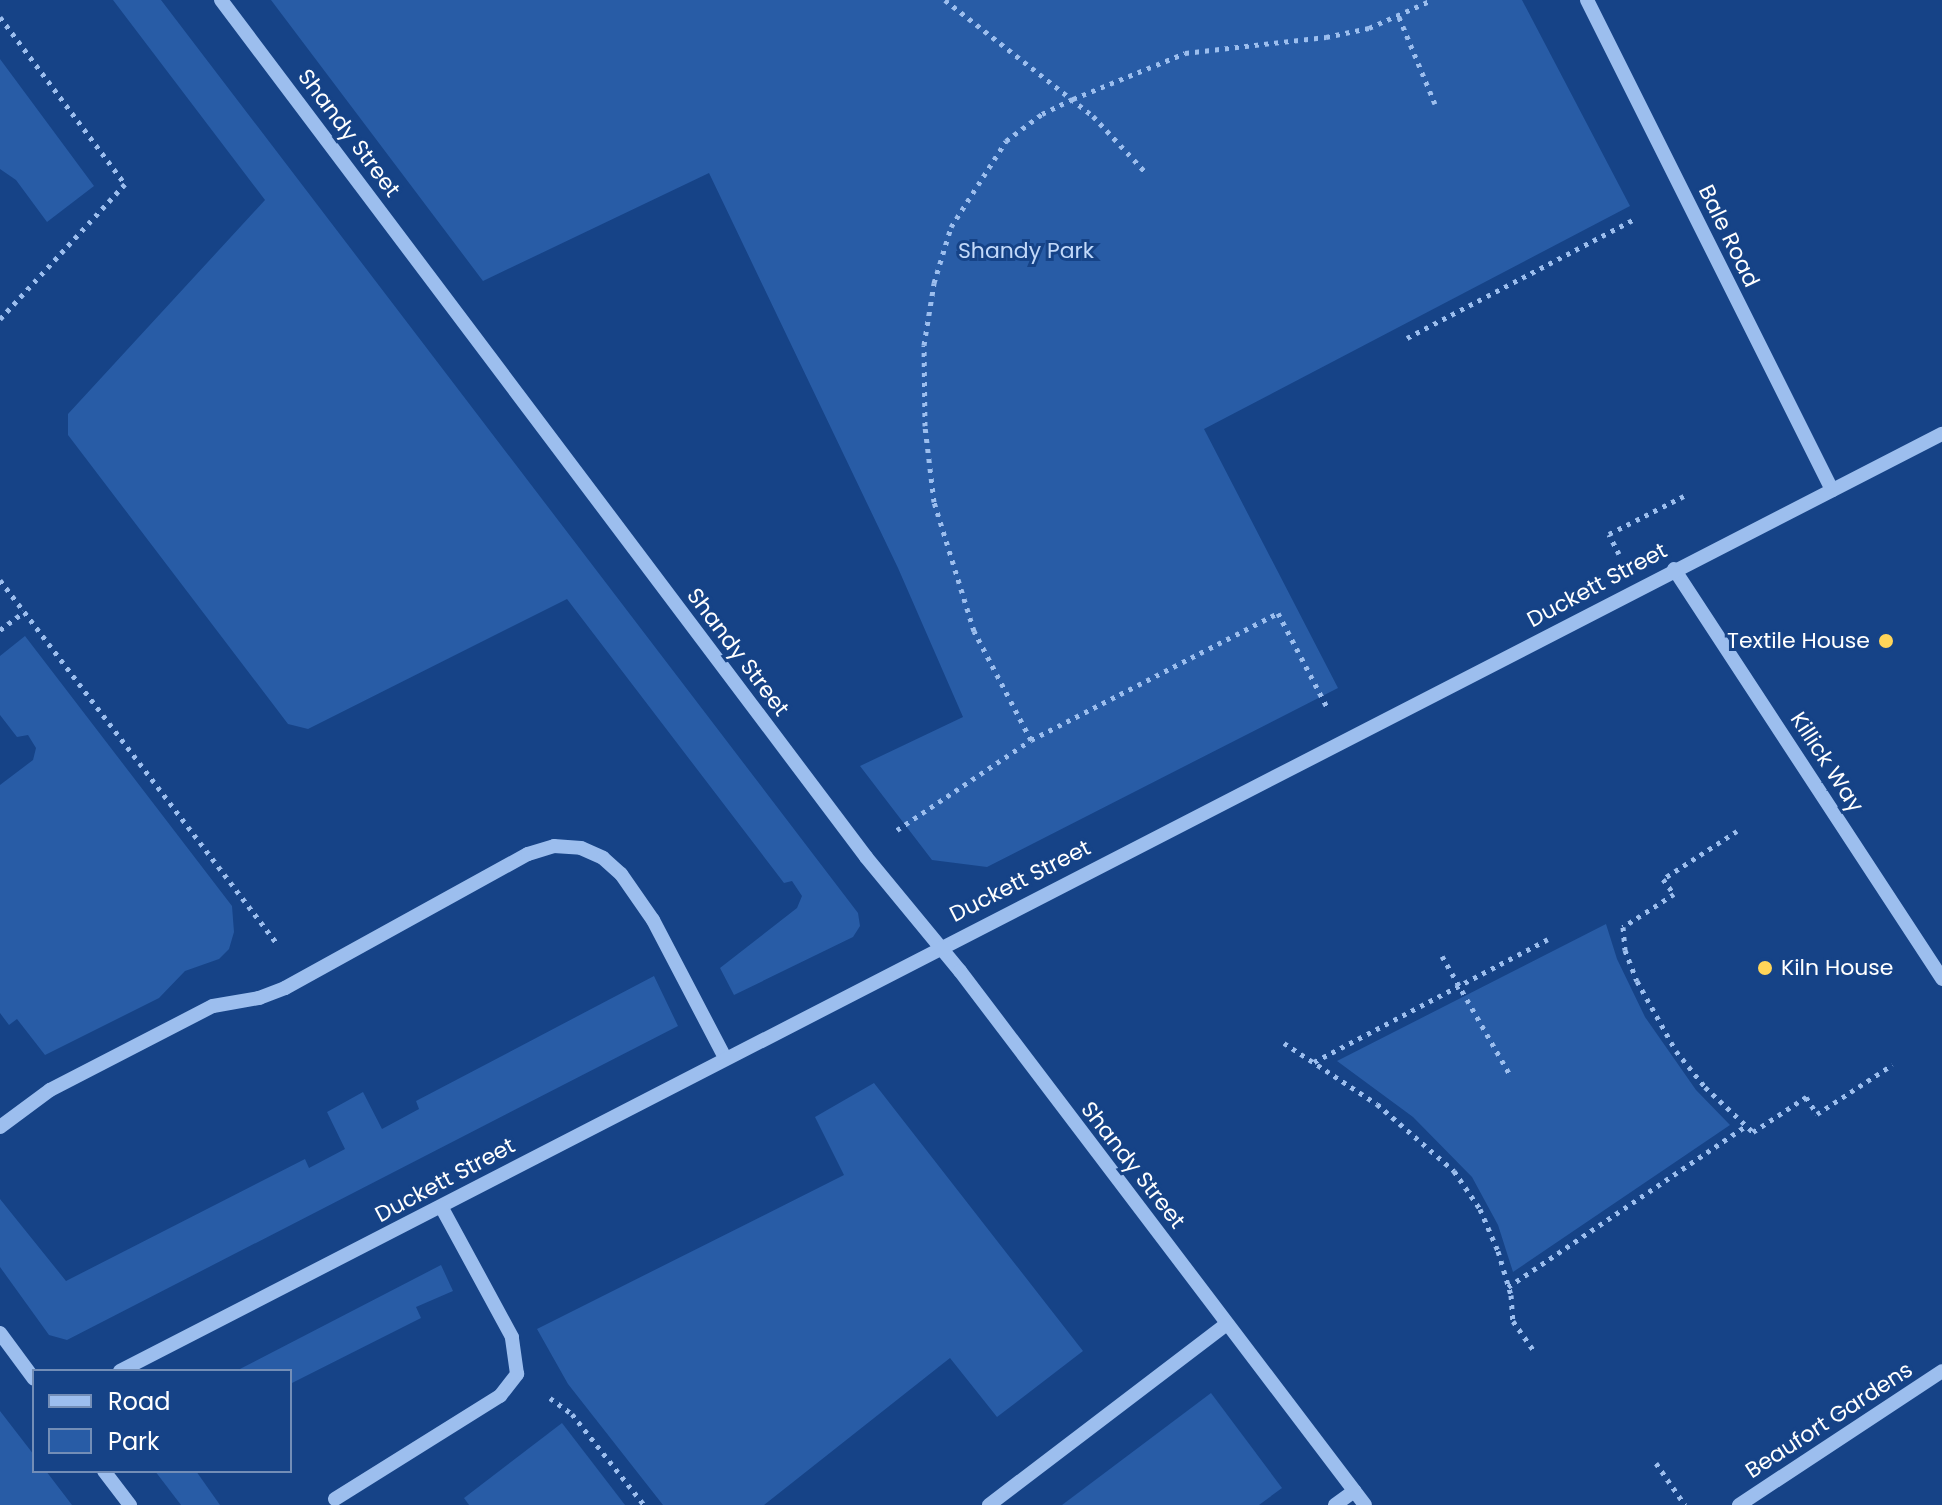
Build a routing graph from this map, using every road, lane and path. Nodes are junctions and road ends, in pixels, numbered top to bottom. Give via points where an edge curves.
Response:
1 (221, 0) edge
2 (945, 0) edge
3 (1432, 0) edge
4 (1587, 0) edge
5 (0, 17) edge
6 (1399, 17) junction
7 (1073, 99) junction
8 (1435, 104) dead end
9 (1147, 174) dead end
10 (1637, 218) dead end
11 (0, 319) edge
12 (1407, 338) dead end
13 (1942, 434) edge
14 (1832, 490) junction
15 (1684, 496) dead end
16 (1619, 554) dead end
17 (1674, 569) junction
18 (0, 580) edge
19 (24, 612) junction
20 (0, 630) edge
21 (1031, 740) junction
22 (1344, 740) junction
23 (1737, 831) dead end
24 (866, 857) junction
25 (1548, 939) dead end
26 (940, 946) junction
27 (1442, 956) dead end
28 (303, 979) junction
29 (1942, 979) edge
30 (1459, 985) junction
31 (1284, 1043) dead end
32 (725, 1058) junction
33 (1314, 1062) junction
34 (1892, 1065) dead end
35 (1509, 1073) dead end
36 (1746, 1126) junction
37 (0, 1127) edge
38 (442, 1208) junction
39 (1508, 1287) junction
40 (1227, 1324) junction
41 (0, 1333) edge
42 (1533, 1350) dead end
43 (124, 1369) edge
44 (1942, 1371) edge
45 (517, 1374) junction
46 (32, 1376) edge
47 (1656, 1463) dead end
48 (106, 1473) edge
49 (1354, 1491) junction
50 (335, 1499) dead end
51 (130, 1505) edge
52 (644, 1505) edge
53 (989, 1505) edge
54 (1335, 1505) edge
55 (1365, 1505) edge
56 (1685, 1505) edge
57 (1739, 1505) edge

1 - 24 street, Shandy Street
2 - 7 path
3 - 6 path
4 - 14 street, Bale Road
5 - 11 path via 125,184
6 - 7 path via 1326,37 1185,53
6 - 8 path
7 - 9 path
7 - 21 path via 1006,141 981,176 951,227 934,283 924,345 925,426 934,502 974,631
10 - 12 path
13 - 14 street, Duckett Street
14 - 17 street, Duckett Street
15 - 16 path via 1609,534
17 - 22 street, Duckett Street
17 - 29 street, Killick Way
18 - 19 path
19 - 20 path
19 - 28 path
21 - 22 path via 1278,613
21 - 24 path via 905,822
22 - 26 street, Duckett Street
23 - 36 path via 1663,879 1674,894 1623,927 1637,981 1676,1051
24 - 26 street, Shandy Street
25 - 30 path
26 - 32 street, Duckett Street
26 - 40 street, Shandy Street
27 - 30 path
28 - 32 street via 528,854 554,846 581,848 603,858 637,896
28 - 37 street via 259,998 213,1006 50,1090
30 - 33 path
30 - 35 path
31 - 33 path
32 - 38 street, Duckett Street
33 - 39 path via 1377,1104 1454,1171 1480,1209
34 - 36 path via 1817,1114 1806,1097 1753,1132
36 - 39 path
38 - 43 street, Duckett Street
38 - 45 street via 512,1337
39 - 42 path via 1513,1321
40 - 49 street, Shandy Street
40 - 53 street
41 - 46 street
44 - 57 street, Beaufort Gardens
45 - 50 street via 500,1396
45 - 52 path via 572,1414
47 - 56 path
48 - 51 street
49 - 54 street
49 - 55 street, Shandy Street

